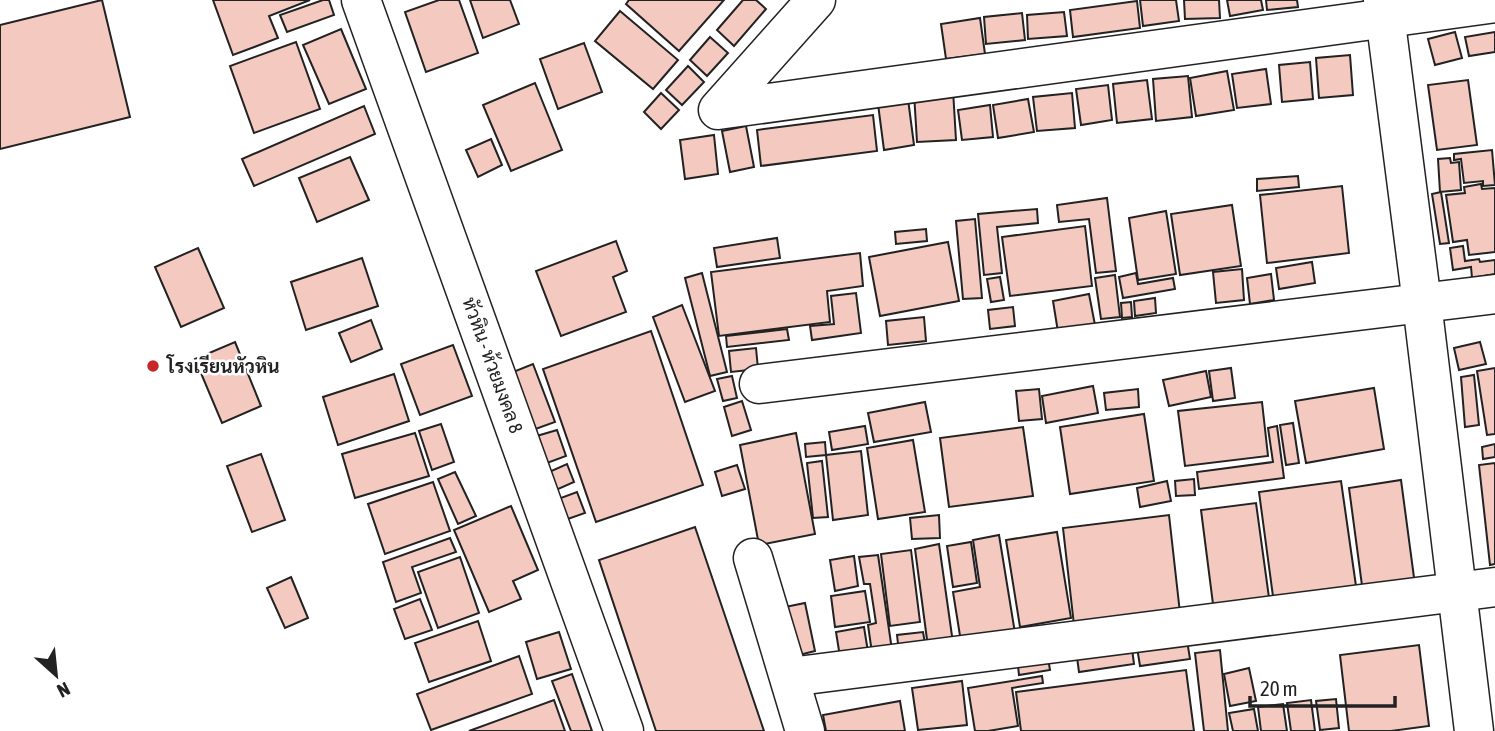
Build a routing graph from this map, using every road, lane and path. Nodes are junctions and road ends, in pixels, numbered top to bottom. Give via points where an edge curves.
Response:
1 (361, 0) edge
2 (816, 0) edge
3 (1495, 4) edge
4 (1384, 10) edge
5 (1495, 294) edge
6 (1422, 303) junction
7 (759, 384) dead end
8 (754, 558) dead end
9 (1495, 587) edge
10 (1457, 592) junction
11 (790, 677) junction
12 (624, 731) edge
13 (805, 731) edge
14 (1474, 731) edge

1 - 12 street, หัวหิน - ห้วยมงคล 8
2 - 4 street via 718,110
3 - 4 street
4 - 6 street
5 - 6 street
6 - 7 street
6 - 10 street
8 - 11 street
9 - 10 street
10 - 11 street
10 - 14 street
11 - 13 street

